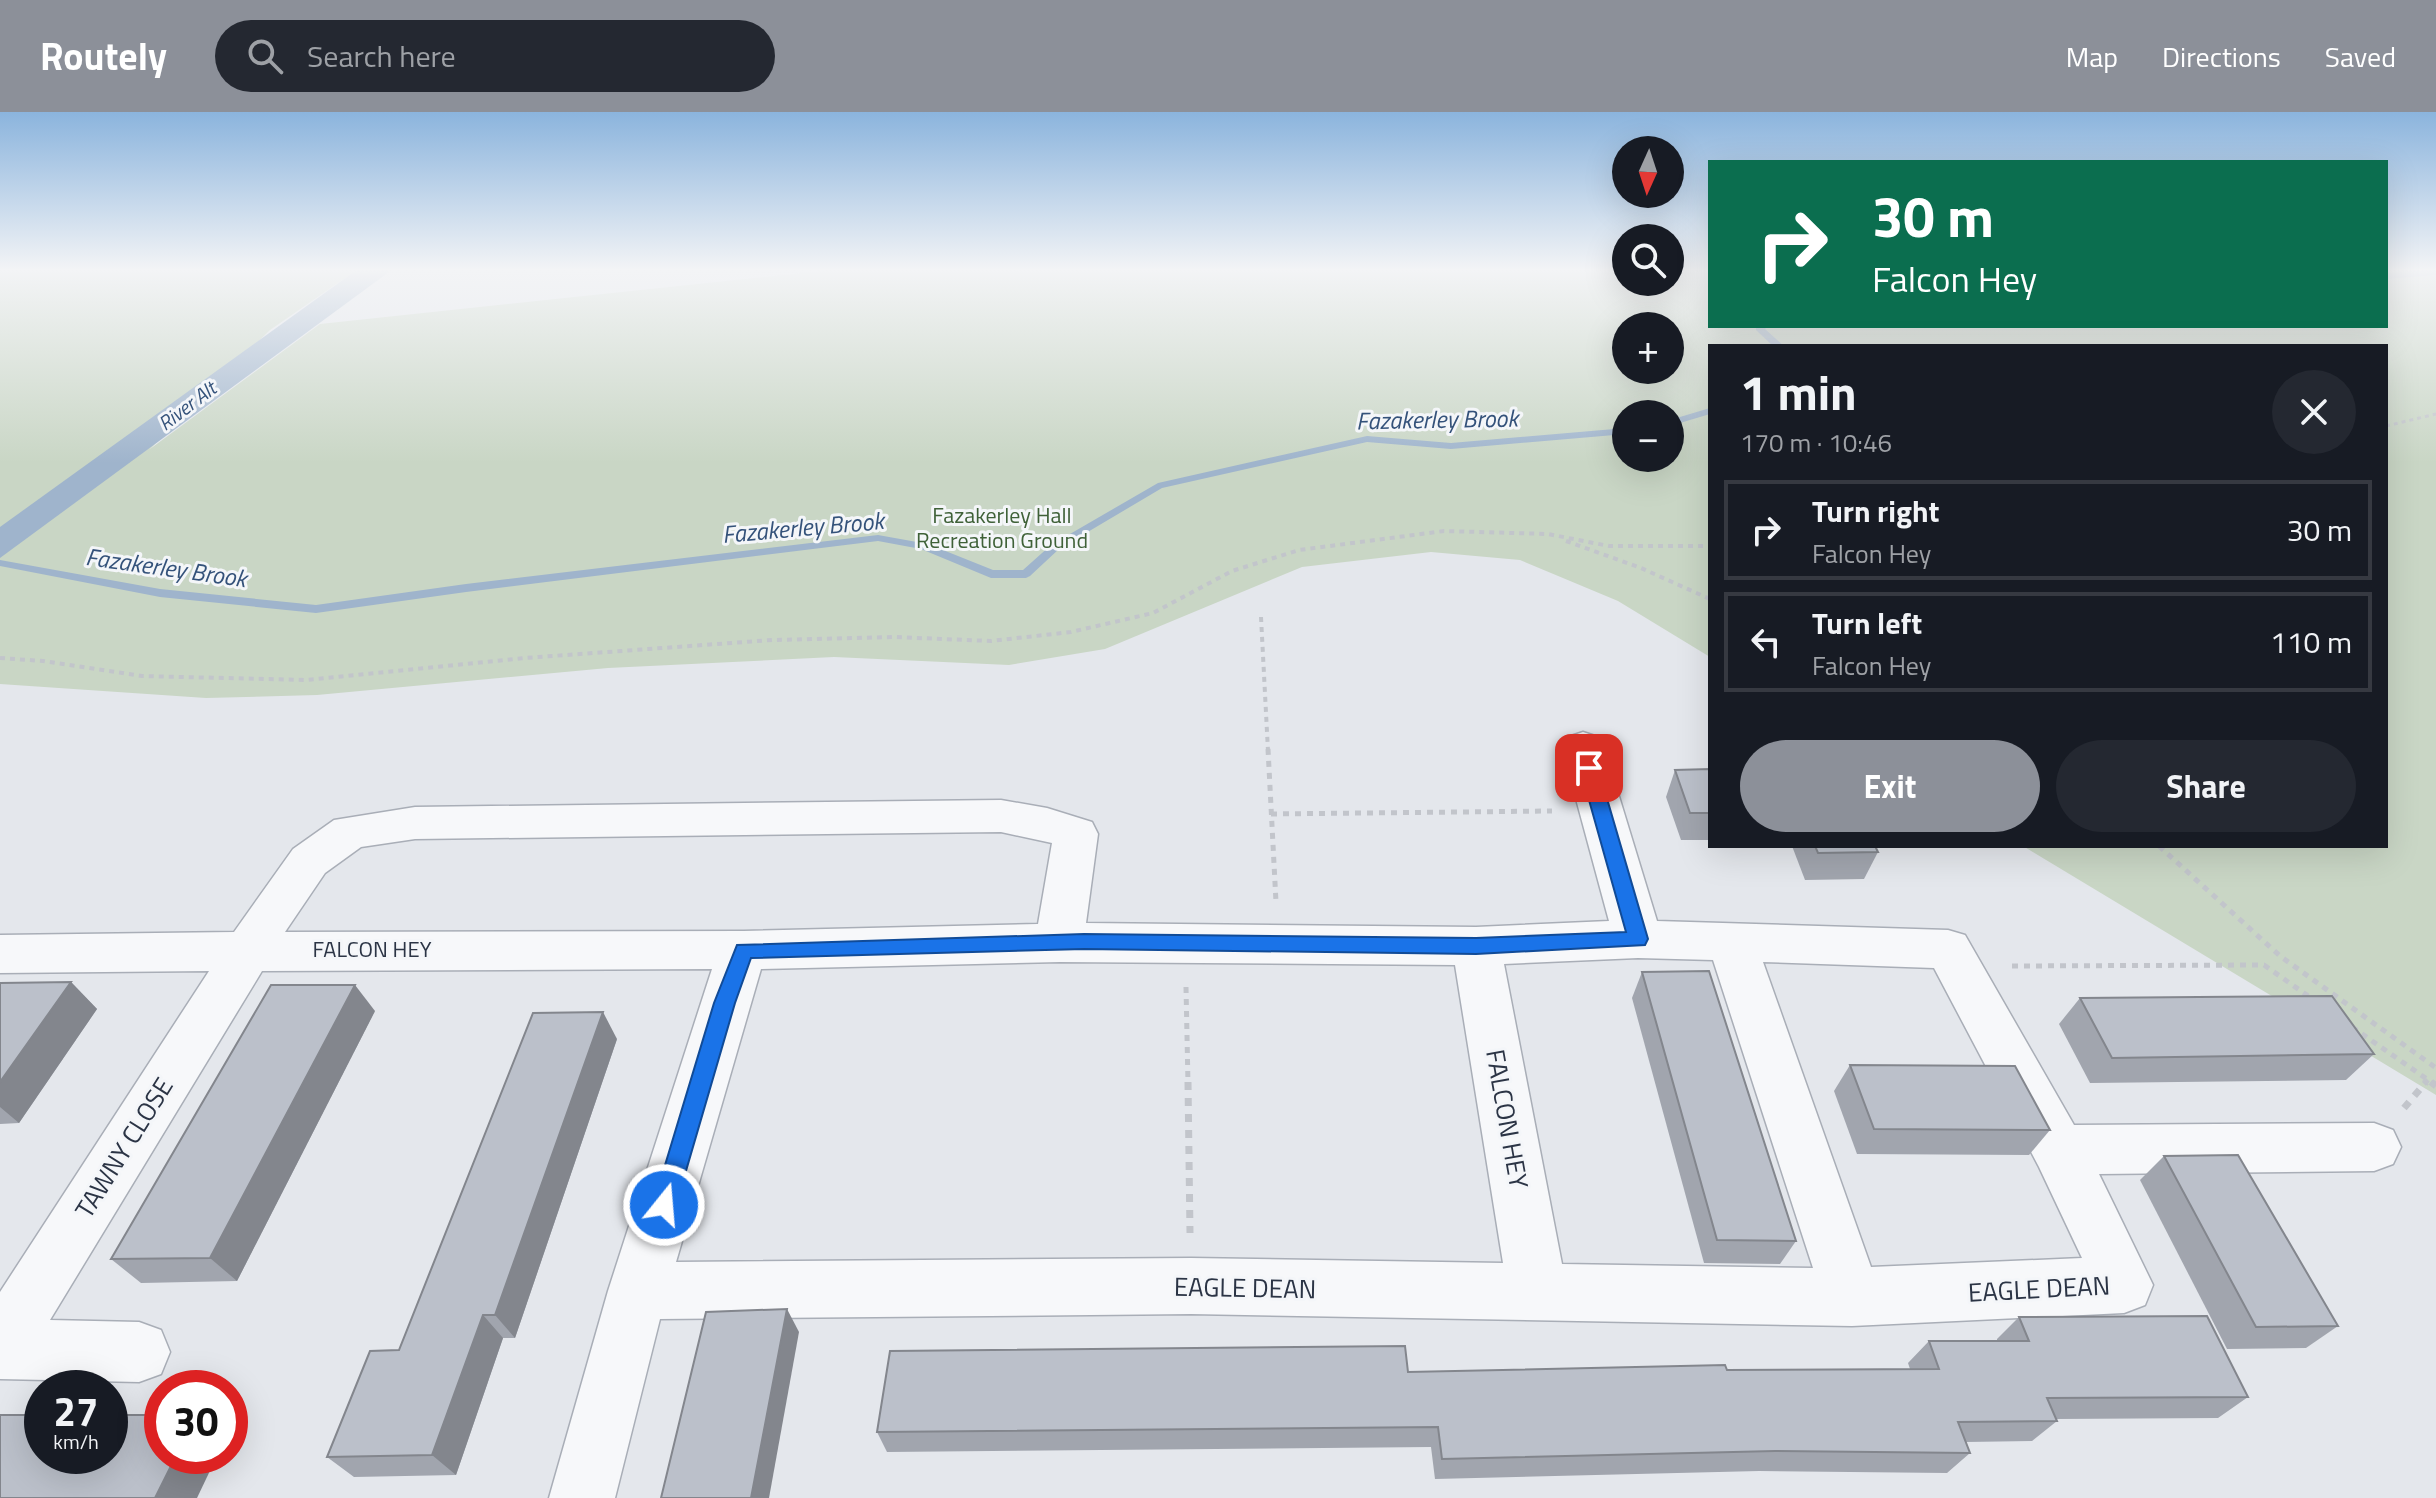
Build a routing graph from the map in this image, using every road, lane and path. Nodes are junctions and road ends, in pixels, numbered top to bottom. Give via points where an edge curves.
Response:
1 (2436, 414) edge
2 (2388, 426) edge
3 (1548, 534) junction
4 (1708, 546) edge
5 (1708, 598) edge
6 (1261, 617) dead end
7 (0, 658) edge
8 (1583, 747) dead end
9 (1601, 811) junction
10 (1271, 814) junction
11 (2161, 848) edge
12 (1638, 939) junction
13 (1186, 942) junction
14 (1278, 942) junction
15 (1059, 943) junction
16 (1732, 944) junction
17 (1476, 946) junction
18 (248, 950) junction
19 (744, 950) junction
20 (0, 954) edge
21 (1954, 958) junction
22 (2319, 1003) edge
23 (2343, 1021) edge
24 (2436, 1068) edge
25 (2436, 1086) edge
26 (2374, 1147) dead end
27 (2059, 1150) junction
28 (1191, 1286) junction
29 (638, 1291) junction
30 (1538, 1293) junction
31 (1852, 1297) junction
32 (7, 1326) edge
33 (139, 1352) dead end
34 (582, 1498) edge

1 - 2 path
3 - 4 path via 1609,546
3 - 5 path
3 - 7 path via 1444,531 1299,550 1232,571 1153,613 1071,632 991,641 772,640 307,680 142,676
6 - 10 path
8 - 9 street
9 - 10 path
9 - 12 street
10 - 14 path
11 - 24 path via 2280,956
12 - 16 street, FALCON HEY
12 - 17 street, FALCON HEY
13 - 14 street, FALCON HEY
13 - 15 street, FALCON HEY
13 - 28 path
14 - 17 street, FALCON HEY
15 - 18 street, TAWNY CLOSE via 1076,834 1001,816 415,823 350,832 309,861
15 - 19 street, FALCON HEY
16 - 21 street, FALCON HEY
16 - 31 street
17 - 30 street, FALCON HEY
18 - 19 street, FALCON HEY
18 - 20 street, FALCON HEY
18 - 32 street, TAWNY CLOSE
19 - 29 street
21 - 22 path via 2264,965
21 - 27 street, EAGLE DEAN
23 - 25 path
26 - 27 street
27 - 31 street, EAGLE DEAN via 2124,1285
28 - 29 street, EAGLE DEAN
28 - 30 street, EAGLE DEAN
29 - 34 street
30 - 31 street, EAGLE DEAN
32 - 33 street, TAWNY CLOSE

